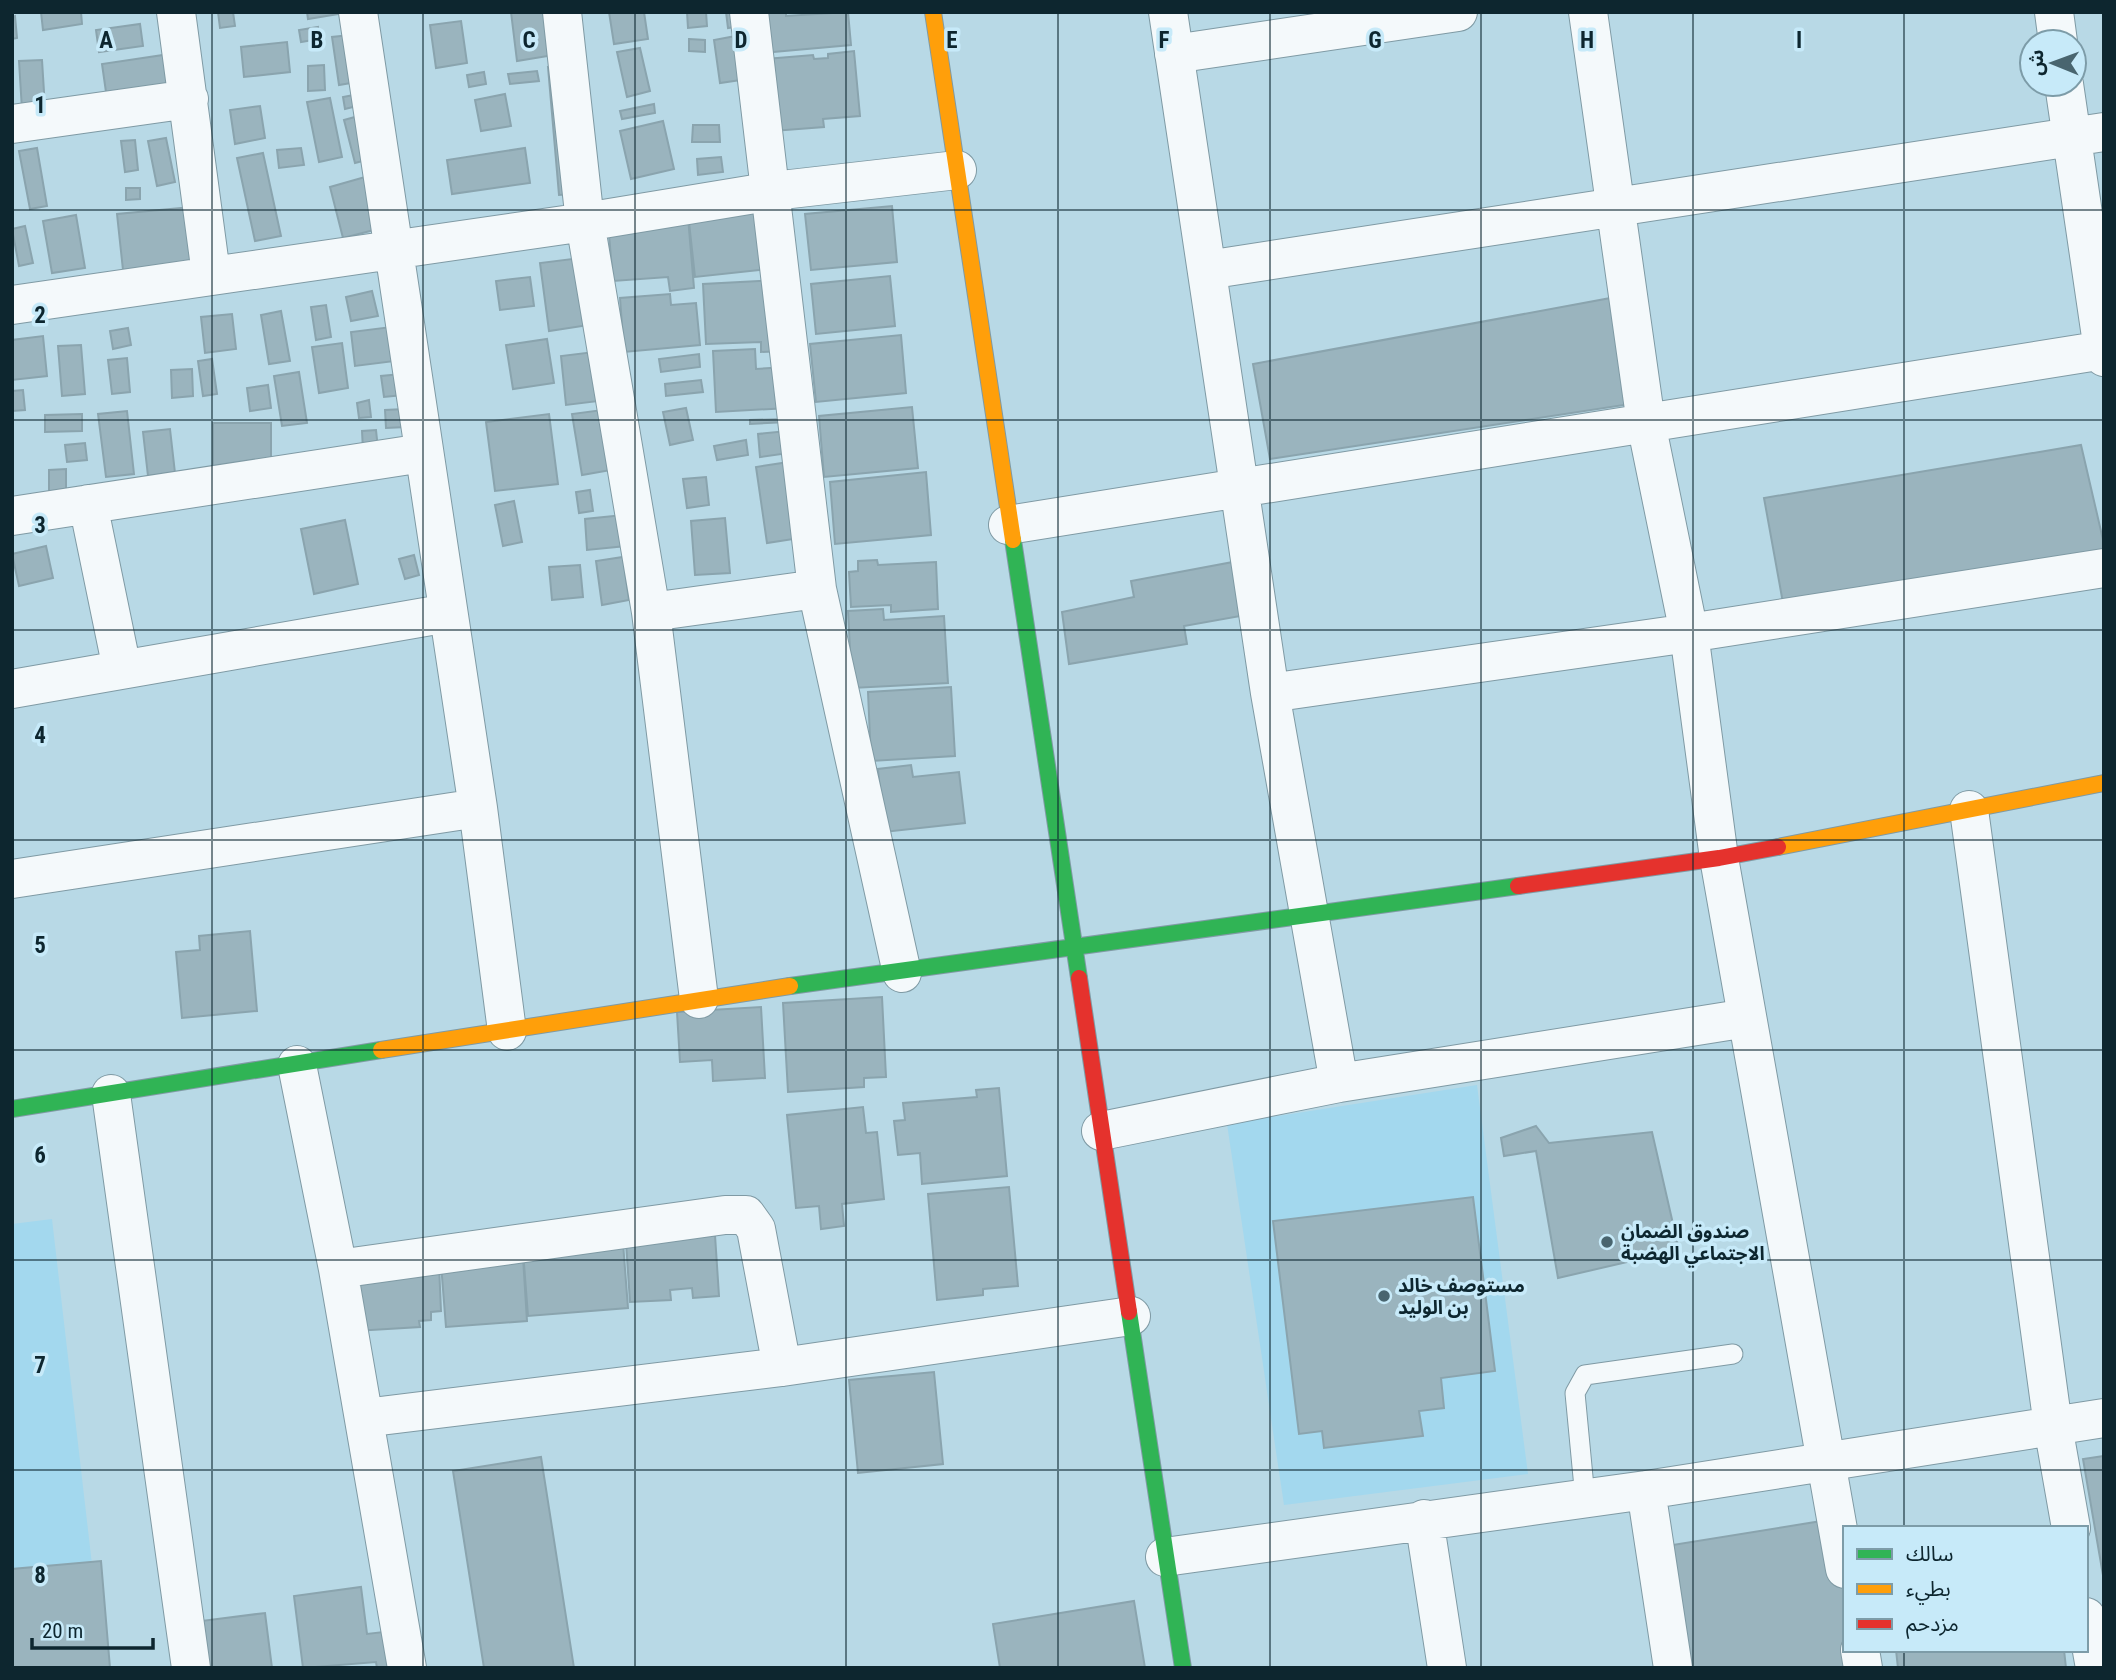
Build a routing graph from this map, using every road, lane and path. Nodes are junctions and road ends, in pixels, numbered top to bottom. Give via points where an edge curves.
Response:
1 (176, 12) edge
2 (358, 12) edge
3 (562, 12) edge
4 (749, 12) edge
5 (933, 12) edge
6 (1168, 12) edge
7 (1458, 12) edge
8 (1588, 12) edge
9 (1174, 54) junction
10 (2071, 98) edge
11 (189, 99) junction
12 (12, 124) edge
13 (2088, 135) edge
14 (957, 170) junction
15 (772, 191) junction
16 (1615, 206) junction
17 (585, 222) junction
18 (393, 250) junction
19 (1207, 270) junction
20 (211, 274) junction
21 (12, 305) edge
22 (2103, 353) edge
23 (1646, 423) junction
24 (424, 453) junction
25 (1239, 486) junction
26 (88, 504) junction
27 (12, 516) edge
28 (1008, 525) junction
29 (2104, 568) edge
30 (817, 589) junction
31 (651, 612) junction
32 (448, 613) junction
33 (1689, 633) junction
34 (122, 669) junction
35 (12, 689) edge
36 (1270, 693) junction
37 (2104, 783) edge
38 (478, 808) junction
39 (1969, 810) junction
40 (1719, 858) junction
41 (12, 879) edge
42 (1307, 914) junction
43 (1074, 946) junction
44 (902, 973) junction
45 (699, 999) junction
46 (1747, 1018) junction
47 (506, 1031) junction
48 (297, 1065) junction
49 (1339, 1083) junction
50 (111, 1094) junction
51 (12, 1109) edge
52 (1101, 1131) junction
53 (338, 1269) junction
54 (1131, 1316) junction
55 (1733, 1354) dead end
56 (782, 1367) junction
57 (364, 1418) junction
58 (2104, 1418) edge
59 (2053, 1426) junction
60 (1825, 1462) junction
61 (1646, 1490) junction
62 (1585, 1498) junction
63 (1424, 1519) junction
64 (2071, 1526) edge
65 (1165, 1557) junction
66 (1843, 1558) edge
67 (2088, 1628) edge
68 (191, 1668) edge
69 (407, 1668) edge
70 (1184, 1668) edge
71 (1447, 1668) edge
72 (1673, 1668) edge
73 (2095, 1668) edge

1 - 11 street
2 - 18 street
3 - 17 street
4 - 15 street
5 - 14 street
6 - 9 street
7 - 9 street
8 - 16 street
9 - 19 street
10 - 13 street
11 - 12 street
11 - 20 street
13 - 16 street
13 - 22 street
14 - 15 street
14 - 28 street
15 - 17 street
15 - 30 street
16 - 19 street
16 - 23 street
17 - 18 street
17 - 31 street
18 - 20 street
18 - 24 street
19 - 25 street
20 - 21 street
22 - 23 street
23 - 25 street
23 - 33 street
24 - 26 street
24 - 32 street
25 - 28 street
25 - 36 street
26 - 27 street
26 - 34 street
28 - 43 street
29 - 33 street
30 - 31 street
30 - 44 street
31 - 45 street
32 - 34 street
32 - 38 street
33 - 36 street
33 - 40 street
34 - 35 street
36 - 42 street
37 - 39 street
38 - 41 street
38 - 47 street
39 - 40 street
39 - 59 street
40 - 42 street
40 - 46 street
42 - 43 street
42 - 49 street
43 - 44 street
43 - 52 street
44 - 45 street
45 - 47 street
46 - 49 street
46 - 60 street
47 - 48 street
48 - 50 street
48 - 53 street
49 - 52 street
50 - 51 street
50 - 68 street
52 - 54 street
53 - 56 street via 725,1214 746,1215 759,1240
53 - 57 street
54 - 56 street
54 - 65 street
55 - 62 lane via 1585,1375 1575,1394
56 - 57 street
57 - 69 street
58 - 59 street
59 - 60 street
59 - 64 street
60 - 61 street
60 - 66 street
61 - 62 street
61 - 72 street
62 - 63 street
63 - 65 street
63 - 71 street
65 - 70 street
67 - 73 street

